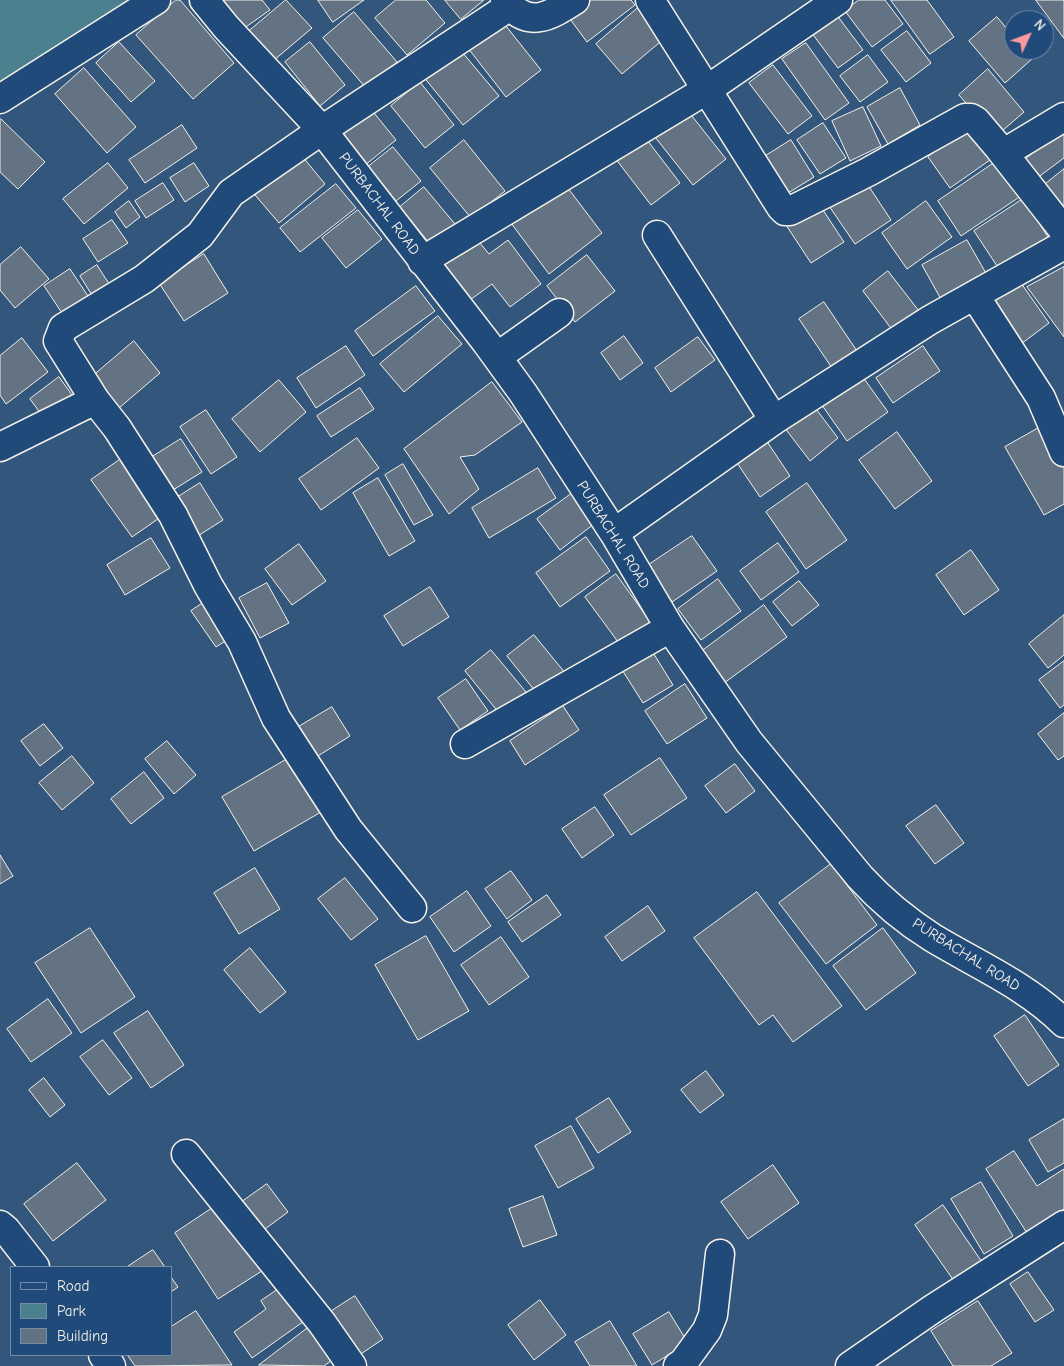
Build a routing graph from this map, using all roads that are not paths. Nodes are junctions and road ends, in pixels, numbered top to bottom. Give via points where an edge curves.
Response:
1 (156, 0) edge
2 (204, 0) edge
3 (575, 0) edge
4 (650, 0) edge
5 (838, 0) edge
6 (507, 3) edge
7 (708, 89) junction
8 (0, 99) edge
9 (1064, 118) edge
10 (322, 130) junction
11 (999, 148) junction
12 (1064, 231) edge
13 (657, 235) dead end
14 (1064, 245) edge
15 (422, 261) junction
16 (975, 296) junction
17 (559, 313) dead end
18 (497, 357) junction
19 (95, 400) junction
20 (774, 420) junction
21 (0, 447) edge
22 (1064, 452) edge
23 (614, 533) junction
24 (670, 628) junction
25 (465, 744) dead end
26 (412, 908) dead end
27 (1064, 1023) edge
28 (186, 1154) dead end
29 (0, 1225) edge
30 (1064, 1225) edge
31 (720, 1254) dead end
32 (34, 1266) edge
33 (104, 1356) edge
34 (682, 1365) edge
35 (112, 1366) edge
36 (352, 1366) edge
37 (850, 1366) edge

1 - 8 street
2 - 10 street, PURBACHAL ROAD
3 - 6 street via 552,15 537,18 523,16
4 - 7 street
5 - 7 street
6 - 10 street
7 - 11 street via 785,211 868,172 965,118 976,121
7 - 15 street
9 - 11 street via 1009,150
10 - 15 street, PURBACHAL ROAD
10 - 19 street via 231,193 200,234 144,279 63,328 58,341
11 - 12 street
13 - 20 street
14 - 16 street
15 - 18 street, PURBACHAL ROAD
16 - 20 street via 930,320
16 - 22 street via 1041,398
17 - 18 street
18 - 23 street, PURBACHAL ROAD
19 - 21 street
19 - 26 street via 118,428 173,515 208,586 242,642 276,718 348,829
20 - 23 street
23 - 24 street, PURBACHAL ROAD
24 - 25 street
24 - 27 street, PURBACHAL ROAD via 750,742 880,898 932,937 1018,986
28 - 36 street via 322,1323
29 - 32 street
30 - 37 street
31 - 34 street via 713,1315 707,1330
33 - 35 street

